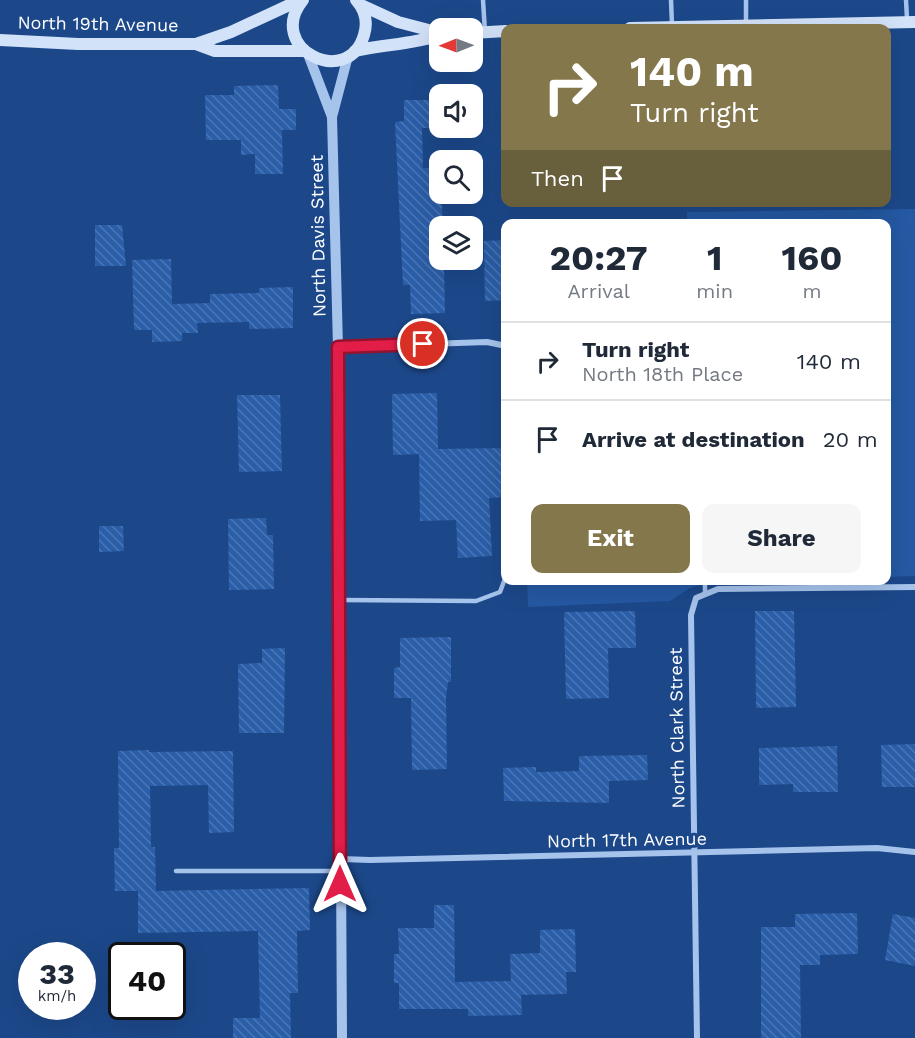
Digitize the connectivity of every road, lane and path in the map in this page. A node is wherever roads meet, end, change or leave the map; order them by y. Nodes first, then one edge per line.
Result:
1 (302, 0) edge
2 (483, 0) edge
3 (671, 0) edge
4 (746, 0) edge
5 (906, 0) edge
6 (358, 1) edge
7 (480, 18) edge
8 (911, 22) edge
9 (672, 24) edge
10 (747, 24) edge
11 (829, 24) edge
12 (429, 31) edge
13 (483, 32) edge
14 (501, 32) edge
15 (429, 38) edge
16 (0, 40) edge
17 (196, 44) junction
18 (306, 53) junction
19 (351, 53) junction
20 (332, 117) junction
21 (501, 345) edge
22 (338, 347) junction
23 (503, 585) edge
24 (705, 585) edge
25 (915, 587) edge
26 (705, 594) junction
27 (339, 600) junction
28 (915, 852) edge
29 (694, 853) junction
30 (340, 859) junction
31 (176, 871) dead end
32 (340, 871) junction
33 (342, 1038) edge
34 (697, 1038) edge

1 - 17 main road, North 19th Avenue
1 - 18 main road, North 19th Avenue
2 - 7 lane
3 - 9 lane
4 - 10 lane
5 - 8 lane
6 - 12 main road, North 19th Avenue
6 - 19 main road, North 19th Avenue
8 - 11 main road
13 - 14 main road
15 - 19 main road, North 19th Avenue
16 - 17 main road, North 19th Avenue
17 - 18 main road, North 19th Avenue
18 - 19 main road, North 19th Avenue
18 - 20 street
19 - 20 street
20 - 22 street, North Davis Street
21 - 22 street
22 - 27 street, North Davis Street
23 - 27 lane
24 - 26 lane
25 - 26 street
26 - 29 street, North Clark Street
27 - 30 street, North Davis Street
28 - 29 street, North 17th Avenue
29 - 30 street, North 17th Avenue
29 - 34 street, North Clark Street
30 - 32 street, North Davis Street
31 - 32 lane
32 - 33 street, North Davis Street

